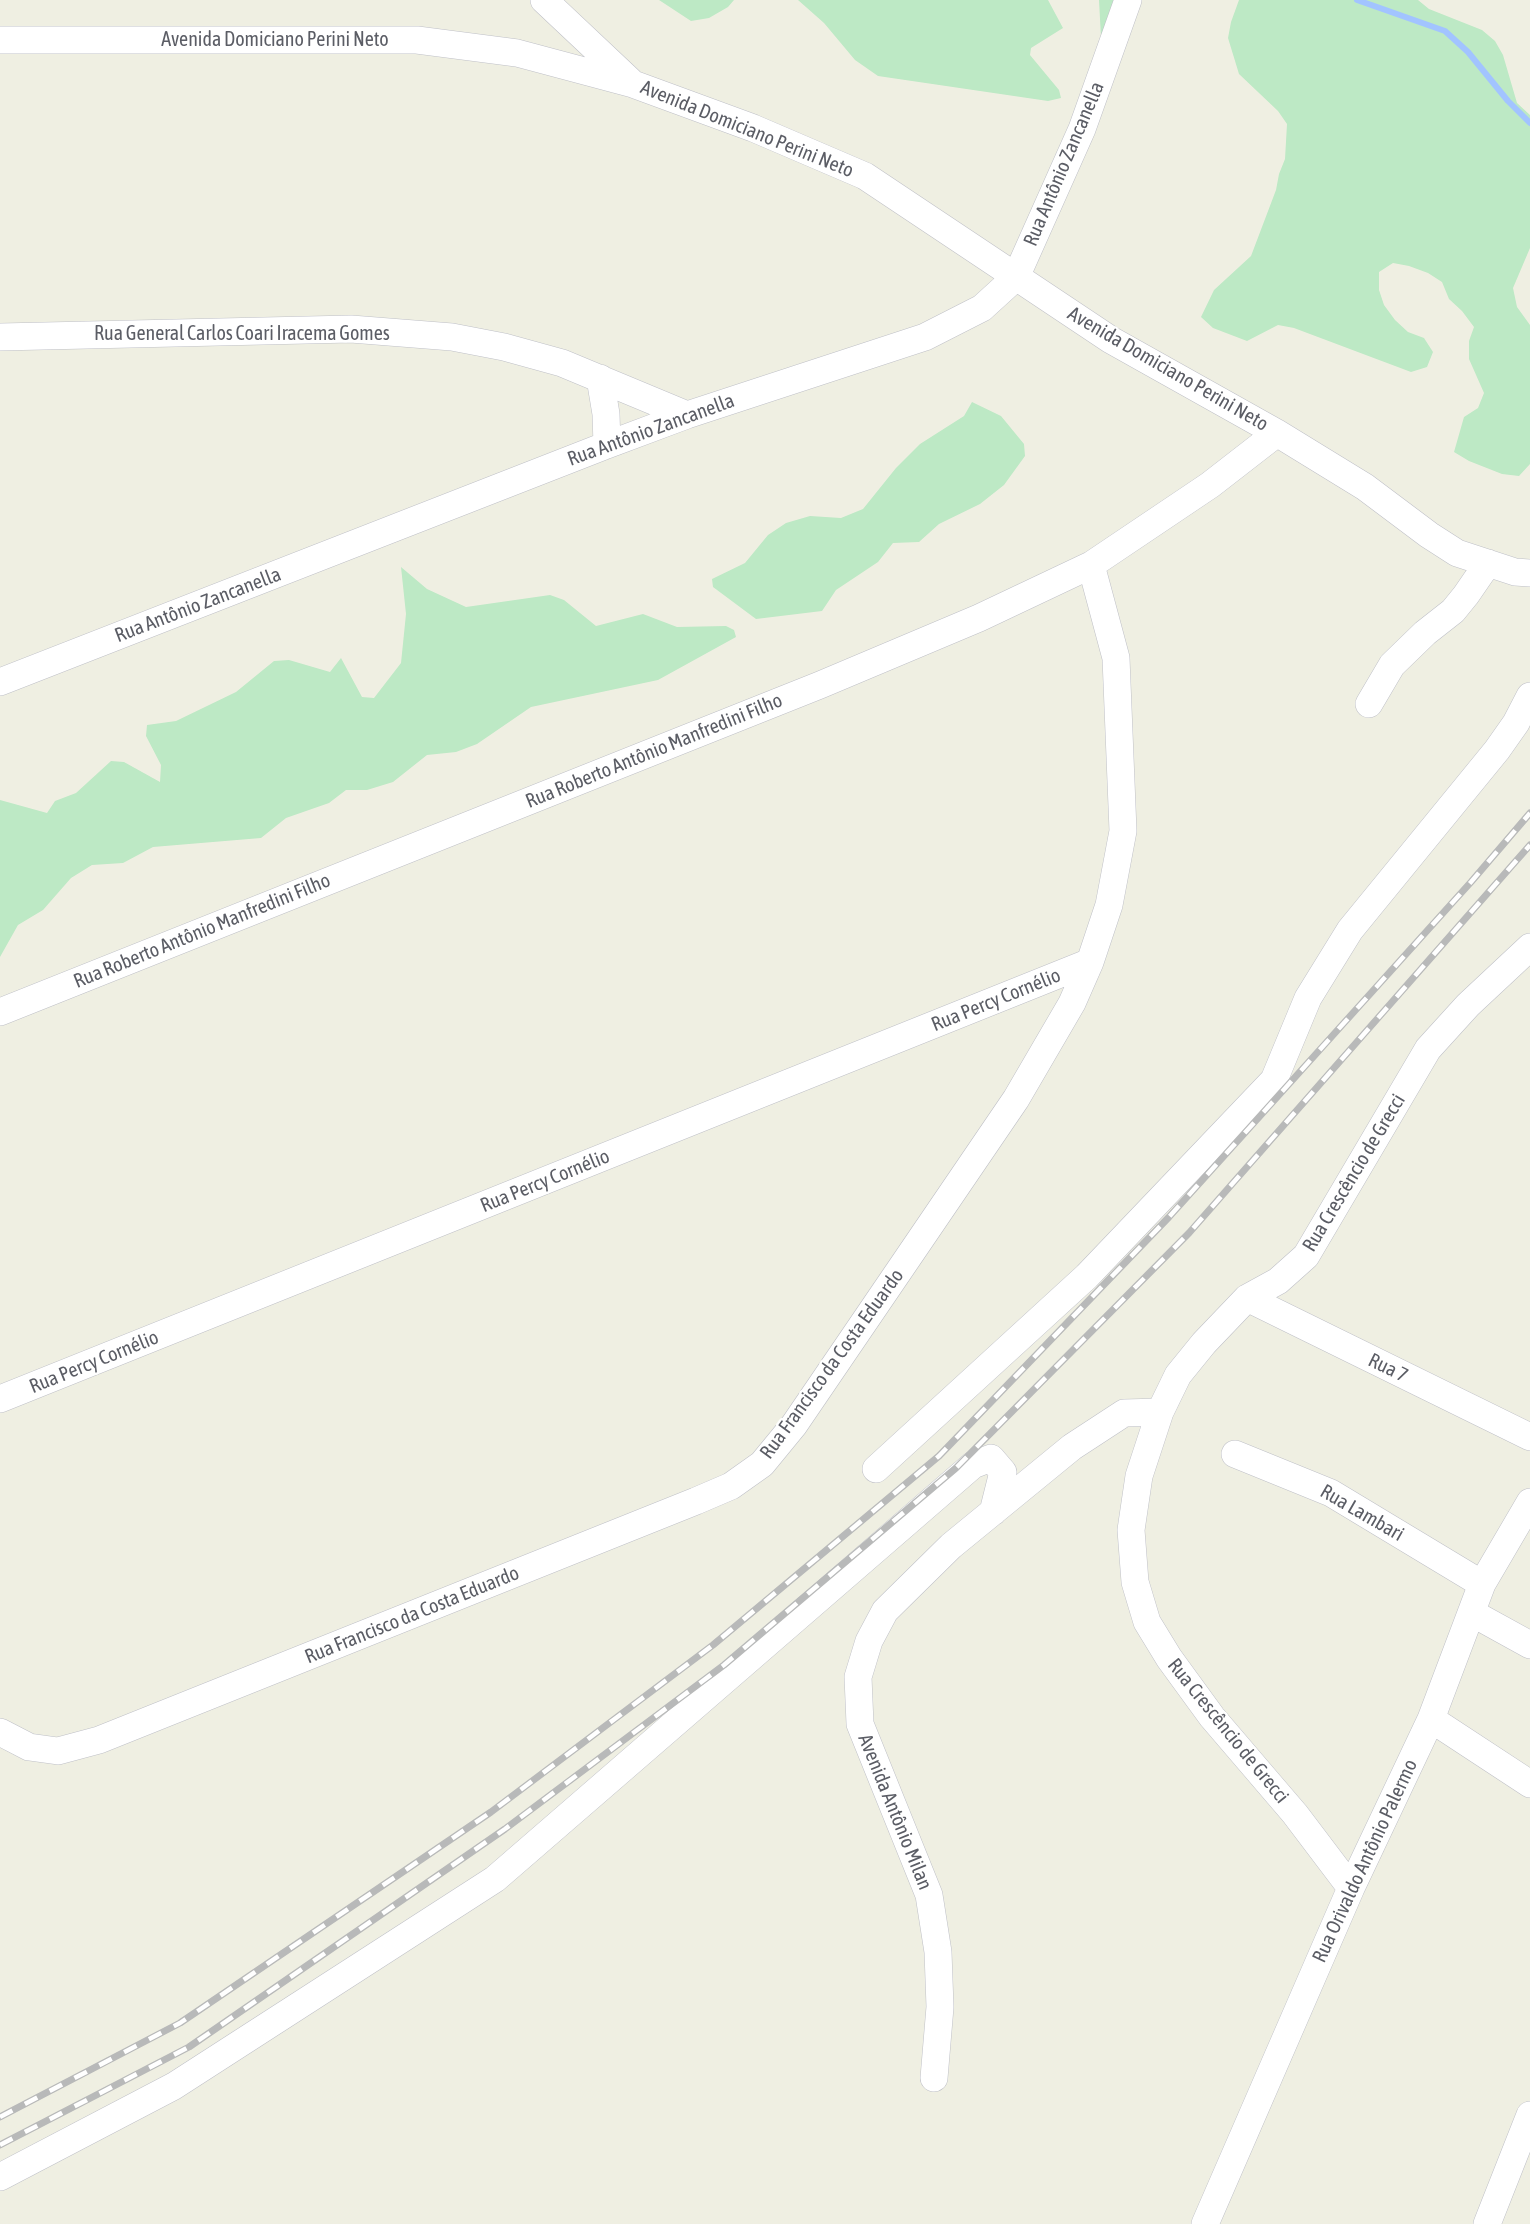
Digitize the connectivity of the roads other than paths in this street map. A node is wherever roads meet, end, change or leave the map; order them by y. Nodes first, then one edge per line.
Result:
1 (544, 0) edge
2 (1128, 0) edge
3 (0, 40) edge
4 (633, 84) junction
5 (1016, 277) junction
6 (0, 337) edge
7 (600, 378) junction
8 (687, 415) junction
9 (1277, 433) junction
10 (606, 445) junction
11 (1488, 564) junction
12 (1091, 565) junction
13 (1530, 573) edge
14 (0, 682) edge
15 (1530, 696) edge
16 (1369, 704) dead end
17 (1530, 947) edge
18 (1089, 962) junction
19 (0, 1012) edge
20 (1247, 1298) junction
21 (0, 1399) edge
22 (1160, 1412) junction
23 (1530, 1437) edge
24 (1235, 1454) dead end
25 (876, 1469) dead end
26 (1530, 1502) edge
27 (993, 1512) junction
28 (1482, 1584) junction
29 (1472, 1613) junction
30 (1530, 1646) edge
31 (1431, 1719) junction
32 (0, 1732) edge
33 (1530, 1784) edge
34 (1351, 1888) junction
35 (934, 2078) dead end
36 (1527, 2133) edge
37 (0, 2177) edge
38 (1205, 2224) edge
39 (1487, 2224) edge

1 - 4 street
2 - 5 street, Rua Antônio Zancanella
3 - 4 street, Avenida Domiciano Perini Neto
4 - 5 street, Avenida Domiciano Perini Neto
5 - 8 street, Rua Antônio Zancanella
5 - 9 street, Avenida Domiciano Perini Neto
6 - 7 street, Rua General Carlos Coari Iracema Gomes
7 - 8 street, Rua General Carlos Coari Iracema Gomes
7 - 10 street
8 - 10 street, Rua Antônio Zancanella
9 - 11 street, Avenida Domiciano Perini Neto
9 - 12 street, Rua Roberto Antônio Manfredini Filho
10 - 14 street, Rua Antônio Zancanella
11 - 13 street, Avenida Domiciano Perini Neto
11 - 16 street
12 - 18 street, Rua Francisco da Costa Eduardo
12 - 19 street, Rua Roberto Antônio Manfredini Filho
15 - 25 street
17 - 20 street, Rua Crescêncio de Grecci
18 - 21 street, Rua Percy Cornélio
18 - 32 street, Rua Francisco da Costa Eduardo
20 - 22 street, Rua Crescêncio de Grecci
20 - 23 street, Rua 7
22 - 27 street, Avenida Antônio Milan
22 - 34 street, Rua Crescêncio de Grecci
24 - 28 street, Rua Lambari
26 - 28 street, Rua Orivaldo Antônio Palermo
27 - 35 street, Avenida Antônio Milan
27 - 37 street
28 - 29 street, Rua Orivaldo Antônio Palermo
29 - 30 street
29 - 31 street, Rua Orivaldo Antônio Palermo
31 - 33 street
31 - 34 street, Rua Orivaldo Antônio Palermo
34 - 38 street, Rua Orivaldo Antônio Palermo
36 - 39 street

